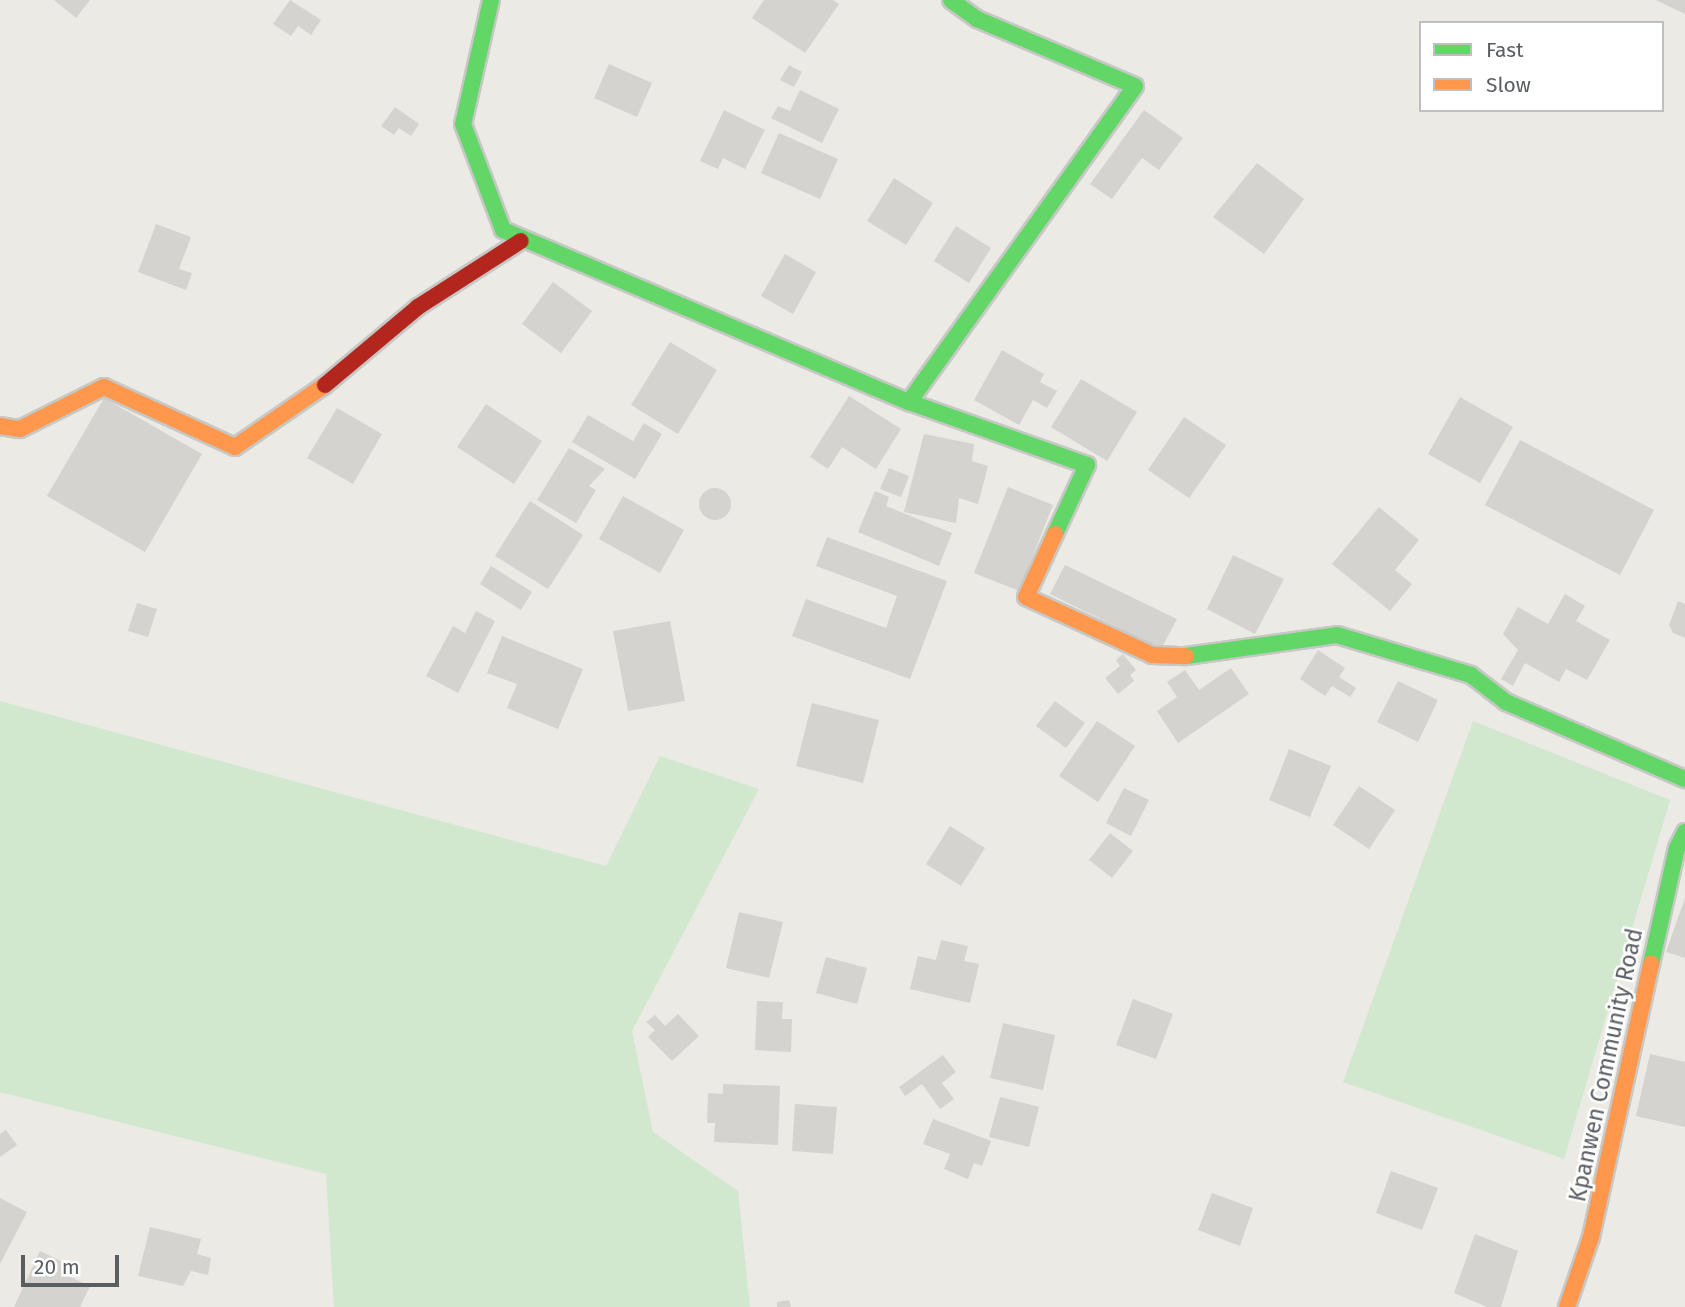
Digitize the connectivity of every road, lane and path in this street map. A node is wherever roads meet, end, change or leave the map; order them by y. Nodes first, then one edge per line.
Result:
1 (492, 0) edge
2 (951, 0) edge
3 (521, 241) junction
4 (909, 402) junction
5 (0, 426) edge
6 (1685, 779) edge
7 (1685, 832) edge
8 (1567, 1307) edge

1 - 3 street
2 - 4 street
3 - 4 street
3 - 5 street
4 - 6 street
7 - 8 street, Kpanwen Community Road

